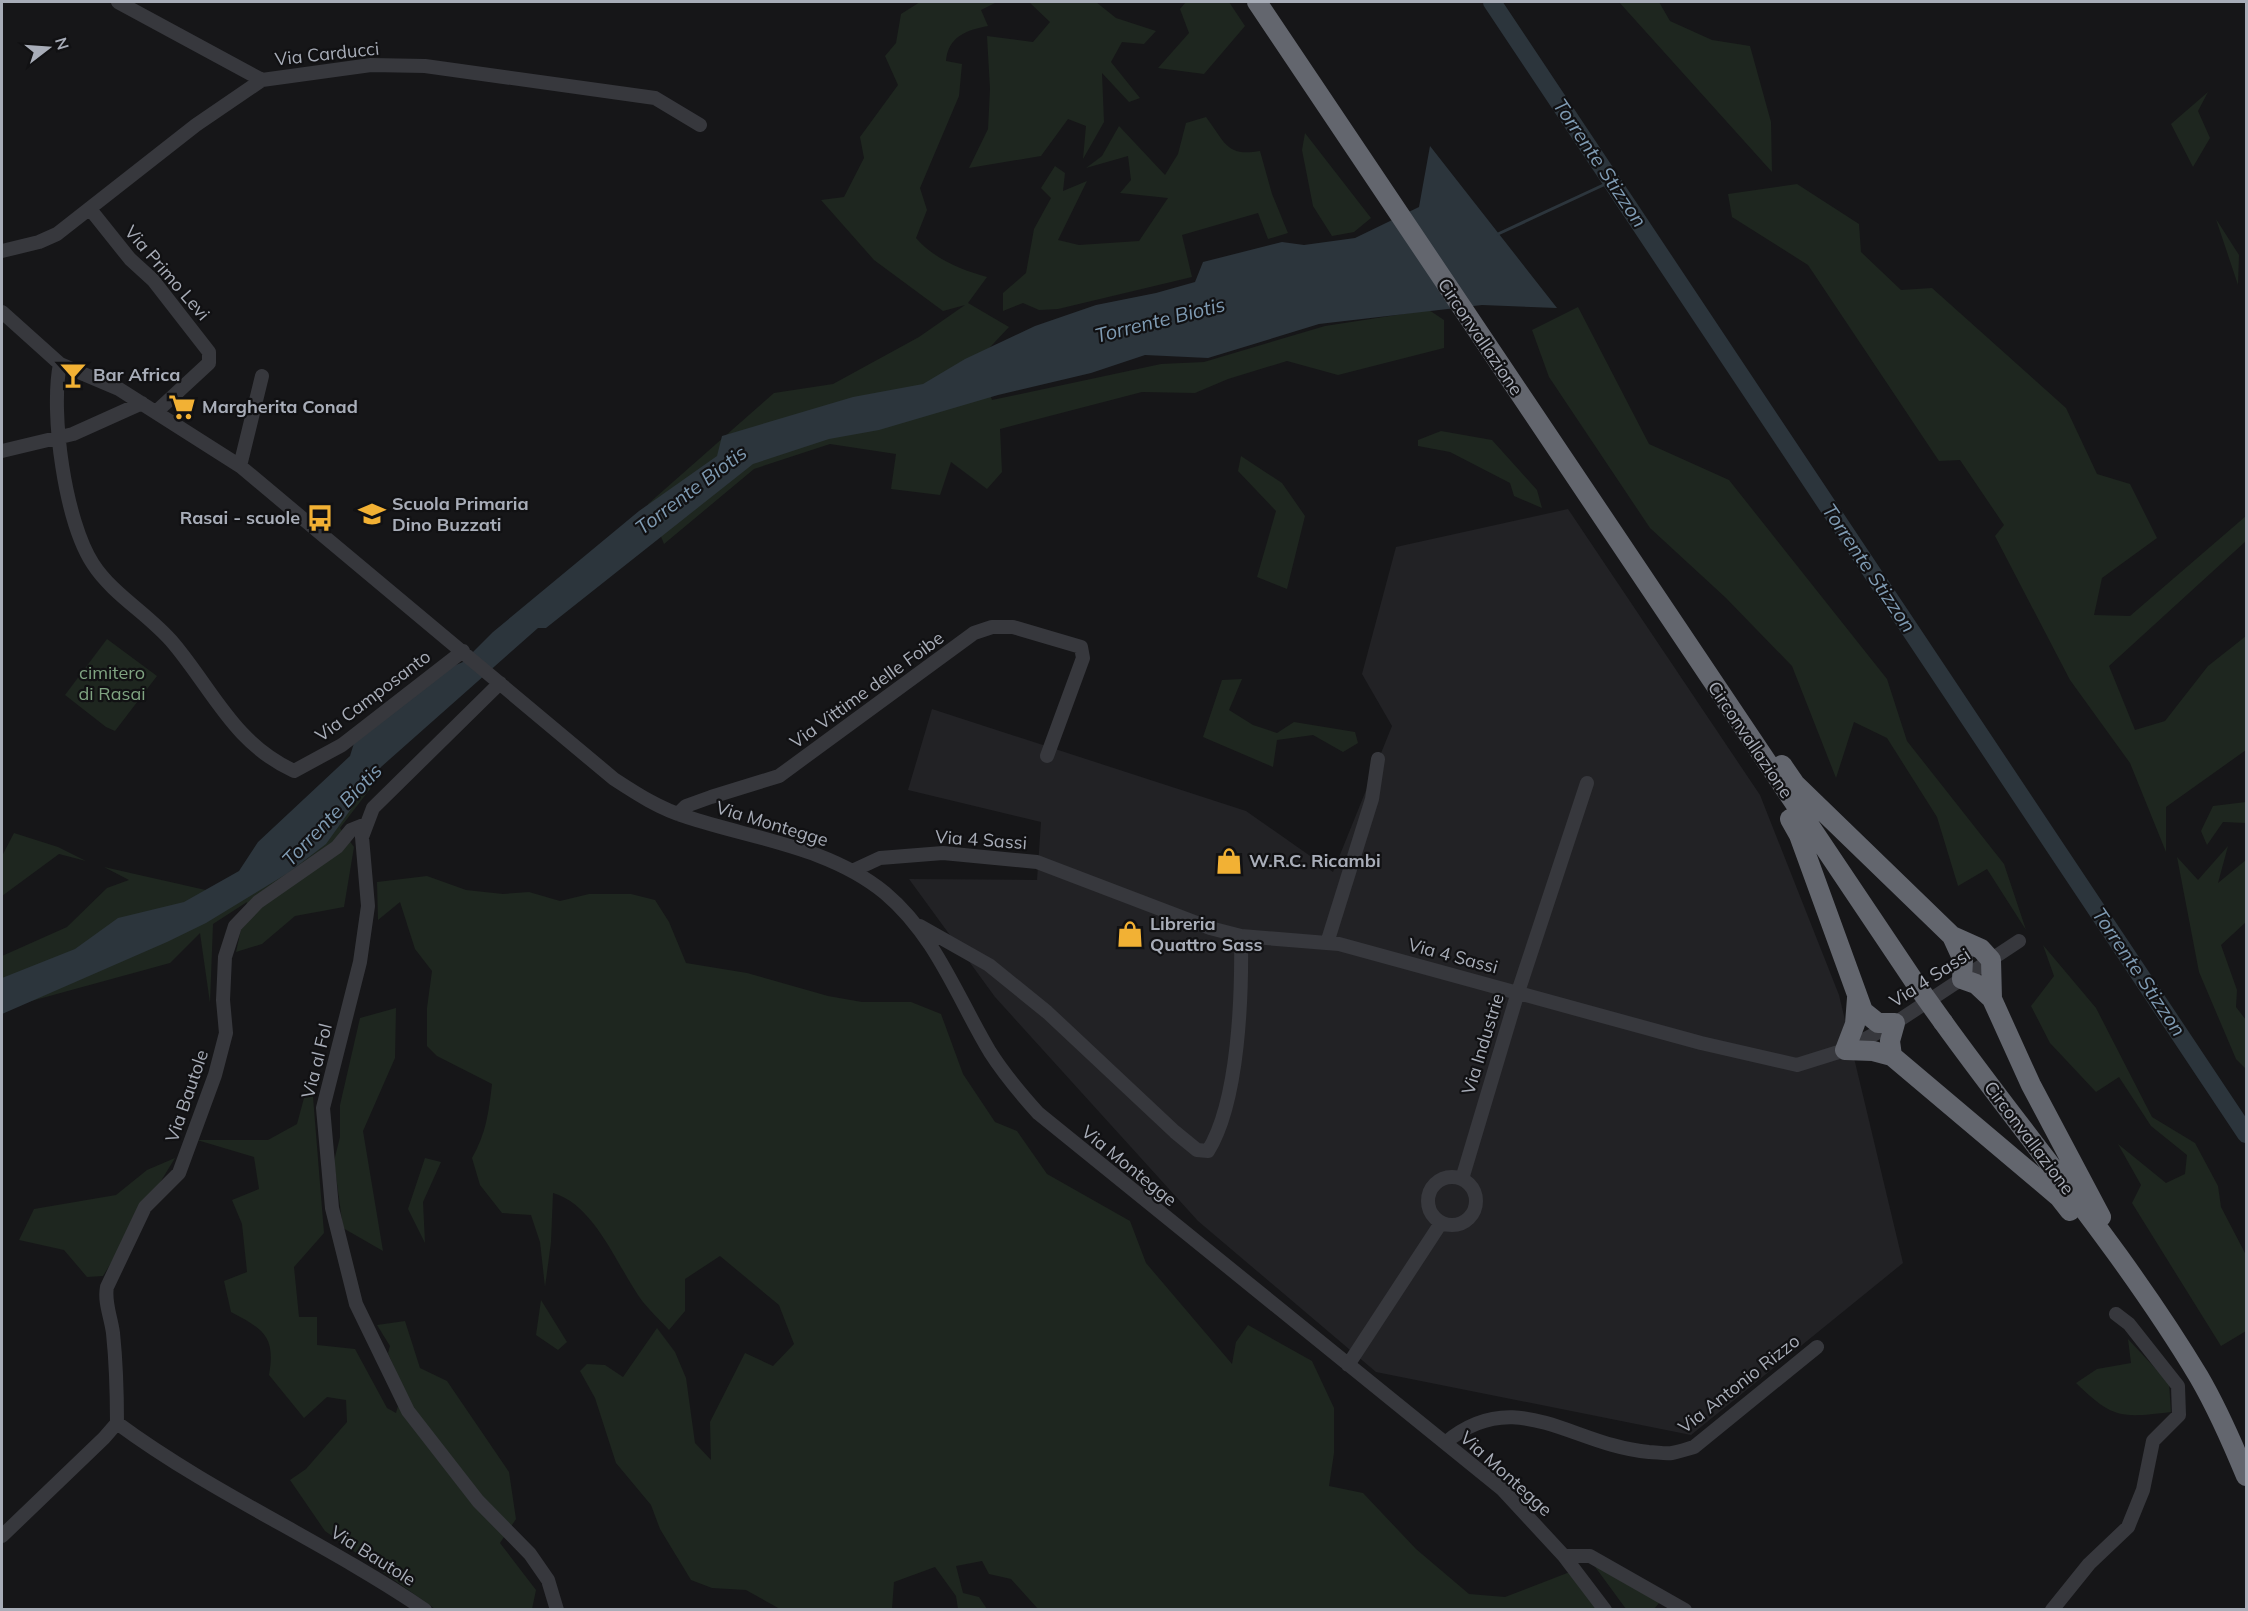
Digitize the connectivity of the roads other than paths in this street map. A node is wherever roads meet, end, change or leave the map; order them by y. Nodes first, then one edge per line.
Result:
1 (118, 2) edge
2 (1257, 2) edge
3 (262, 80) junction
4 (700, 125) dead end
5 (90, 209) junction
6 (2, 250) edge
7 (2, 312) edge
8 (60, 364) junction
9 (262, 376) dead end
10 (142, 403) junction
11 (156, 412) junction
12 (57, 440) junction
13 (2, 451) edge
14 (240, 466) junction
15 (472, 659) junction
16 (500, 683) junction
17 (1730, 711) junction
18 (1047, 756) dead end
19 (1378, 759) dead end
20 (1587, 783) dead end
21 (678, 814) junction
22 (366, 824) junction
23 (852, 871) junction
24 (915, 924) junction
25 (1241, 936) junction
26 (1952, 936) junction
27 (2019, 941) dead end
28 (1327, 943) junction
29 (1991, 960) junction
30 (1962, 979) junction
31 (1518, 992) junction
32 (1857, 998) junction
33 (1992, 999) junction
34 (1895, 1023) junction
35 (1845, 1050) junction
36 (1892, 1056) junction
37 (1462, 1179) junction
38 (1441, 1223) junction
39 (2108, 1242) junction
40 (2116, 1314) dead end
41 (1817, 1347) dead end
42 (1348, 1365) junction
43 (117, 1422) junction
44 (1445, 1443) junction
45 (2247, 1476) edge
46 (2, 1536) edge
47 (1564, 1556) junction
48 (425, 1610) edge
49 (557, 1610) edge
50 (1605, 1610) edge
51 (1685, 1610) edge
52 (2052, 1610) edge

1 - 3 street
2 - 17 highway, Circonvallazione
3 - 4 street, Via Carducci
3 - 5 street, Via Carducci
5 - 6 street, Via Carducci
5 - 11 street, Via Primo Levi
7 - 8 street, Via Montegge
8 - 10 street, Via Montegge
8 - 12 street
9 - 14 street
10 - 11 street, Via Montegge
10 - 12 street
11 - 14 street, Via Montegge
12 - 13 street
12 - 15 street, Via Camposanto
14 - 15 street, Via Montegge
15 - 16 street, Via Montegge
16 - 21 street, Via Montegge
16 - 22 street, Via al Fol
17 - 26 highway
17 - 32 highway
17 - 39 highway, Circonvallazione, bridge
18 - 21 street, Via Vittime delle Foibe
19 - 28 street
20 - 31 street, Via Industrie
21 - 23 street, Via Montegge
22 - 43 street, Via Bautole
22 - 49 street, Via al Fol
23 - 24 street, Via Montegge
23 - 25 street, Via 4 Sassi
24 - 25 street
24 - 42 street, Via Montegge
25 - 28 street, Via 4 Sassi
26 - 29 highway
26 - 30 highway
27 - 29 street, Via 4 Sassi
28 - 31 street, Via 4 Sassi
29 - 30 street, Via 4 Sassi
29 - 33 highway
30 - 33 highway
30 - 34 street, Via 4 Sassi
31 - 35 street, Via 4 Sassi
31 - 37 street, Via Industrie
32 - 34 highway
32 - 35 highway
33 - 39 highway
34 - 35 street, Via 4 Sassi
34 - 36 highway
35 - 36 highway
36 - 39 highway
37 - 38 street
37 - 38 street
38 - 42 street
39 - 45 highway, Circonvallazione
40 - 52 street
41 - 44 street, Via Antonio Rizzo
42 - 44 street, Via Montegge
43 - 46 street
43 - 48 street, Via Bautole
44 - 47 street, Via Montegge
47 - 50 street, Via Montegge
47 - 51 street

